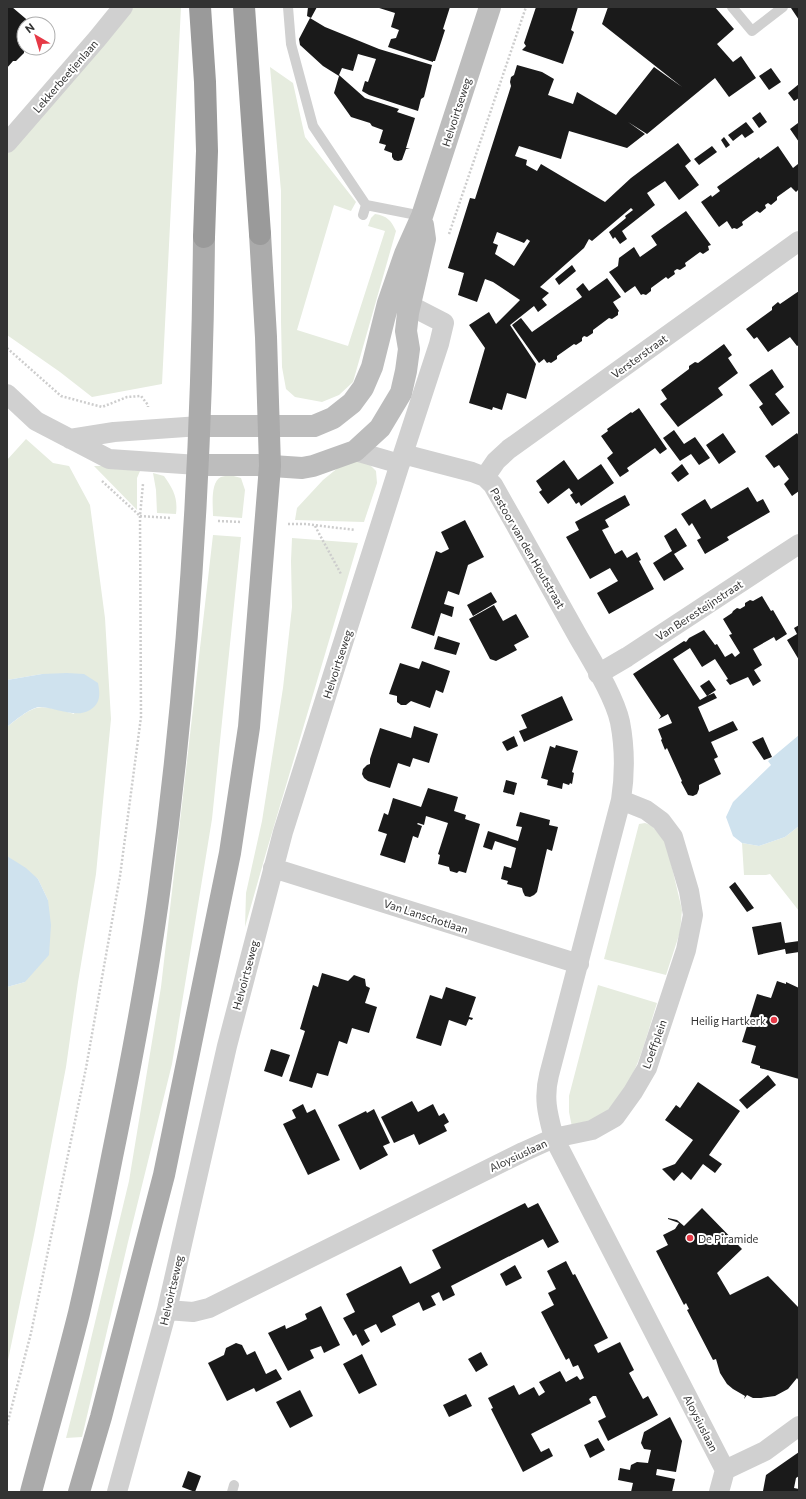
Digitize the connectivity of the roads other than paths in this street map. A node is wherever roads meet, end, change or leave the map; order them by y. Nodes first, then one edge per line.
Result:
1 (123, 7) edge
2 (200, 7) edge
3 (244, 7) edge
4 (288, 7) edge
5 (490, 7) edge
6 (732, 7) edge
7 (783, 7) edge
8 (7, 143) edge
9 (366, 205) junction
10 (363, 215) dead end
11 (422, 216) junction
12 (260, 234) joint
13 (204, 237) joint
14 (799, 241) edge
15 (390, 298) junction
16 (409, 306) junction
17 (7, 394) edge
18 (200, 426) junction
19 (268, 426) junction
20 (70, 439) junction
21 (355, 451) junction
22 (401, 459) junction
23 (198, 465) junction
24 (270, 466) junction
25 (484, 477) junction
26 (799, 544) edge
27 (598, 674) junction
28 (621, 800) junction
29 (274, 868) junction
30 (579, 964) junction
31 (554, 1138) junction
32 (166, 1310) junction
33 (799, 1426) edge
34 (725, 1470) junction
35 (31, 1492) edge
36 (79, 1492) edge
37 (117, 1492) edge
38 (719, 1492) edge

1 - 8 street, Lekkerbeetjenlaan
2 - 13 highway
3 - 12 highway
4 - 9 lane
5 - 11 main road, Helvoirtseweg
6 - 7 lane
9 - 10 lane
9 - 11 lane
11 - 15 main road, Helvoirtseweg
11 - 16 main road, Helvoirtseweg
12 - 19 main road
13 - 18 main road
14 - 25 street, Versterstraat
15 - 16 street, Helvoirtseweg
15 - 19 main road, Helvoirtseweg
16 - 21 main road, Helvoirtseweg
16 - 22 street, Helvoirtseweg
17 - 20 street
18 - 19 main road, Helvoirtseweg
18 - 20 street
18 - 23 main road
19 - 24 main road
20 - 23 street
21 - 22 street
21 - 24 main road, Helvoirtseweg
22 - 25 street, Pastoor van den Houtstraat
22 - 29 street, Helvoirtseweg
23 - 24 main road, Helvoirtseweg
23 - 35 main road
24 - 36 main road
25 - 27 street, Pastoor van den Houtstraat
26 - 27 street, Van Beresteijnstraat
27 - 28 street
28 - 30 street
28 - 31 street, Loeffplein
29 - 30 street, Van Lanschotlaan
29 - 32 street, Helvoirtseweg
30 - 31 street
31 - 32 street, Aloysiuslaan
31 - 34 street, Aloysiuslaan
32 - 37 street, Helvoirtseweg
33 - 34 street
34 - 38 street

